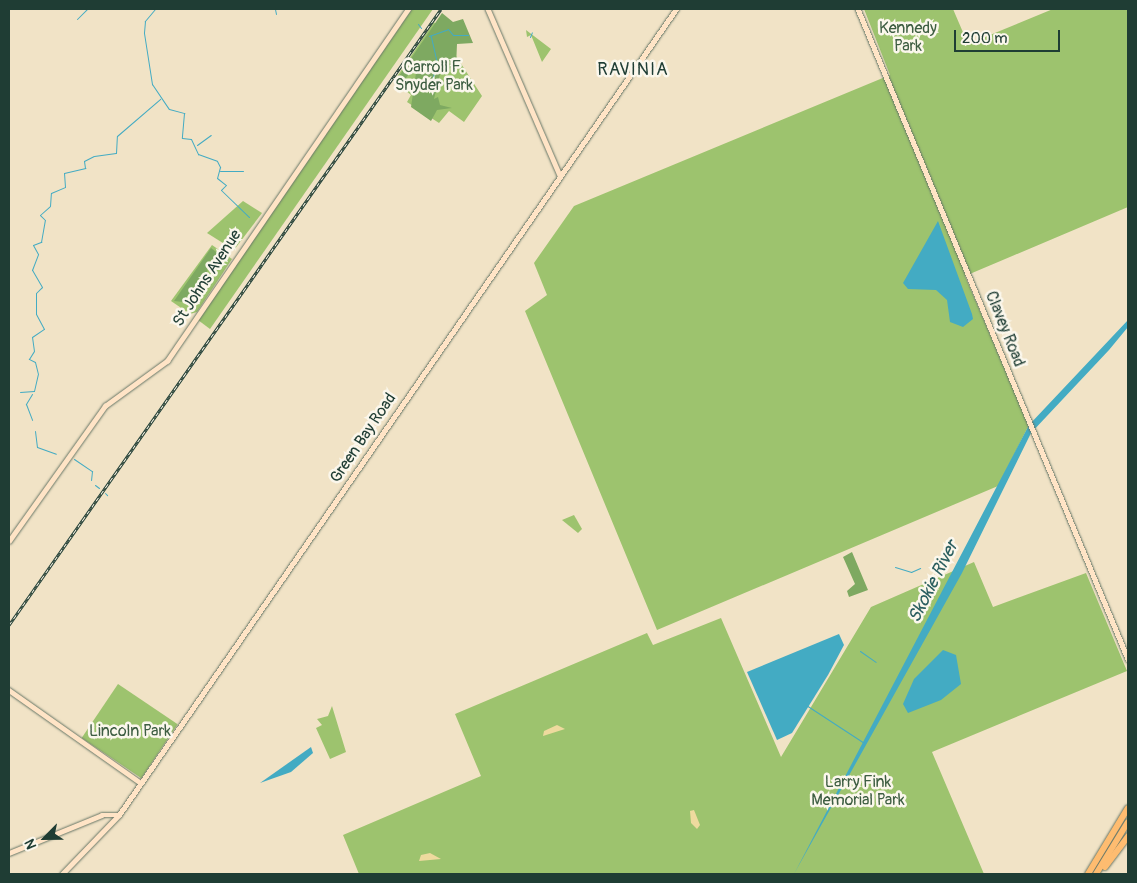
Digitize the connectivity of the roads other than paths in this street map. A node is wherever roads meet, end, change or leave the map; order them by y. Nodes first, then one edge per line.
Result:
1 (408, 9) edge
2 (488, 9) edge
3 (676, 9) edge
4 (858, 9) edge
5 (560, 175) junction
6 (9, 541) edge
7 (1128, 659) edge
8 (9, 690) edge
9 (141, 783) junction
10 (1128, 808) edge
11 (119, 815) junction
12 (1128, 822) edge
13 (1128, 836) edge
14 (9, 853) edge
15 (62, 874) edge
16 (1088, 874) edge
17 (1096, 874) edge
18 (1100, 874) edge

1 - 6 main road, St Johns Avenue
2 - 5 main road
3 - 5 main road, Green Bay Road
4 - 7 main road, Clavey Road
5 - 9 main road, Green Bay Road
8 - 9 main road
9 - 11 main road, Green Bay Road
10 - 16 highway
11 - 14 main road
11 - 15 main road, Green Bay Road
12 - 17 highway
13 - 18 highway

